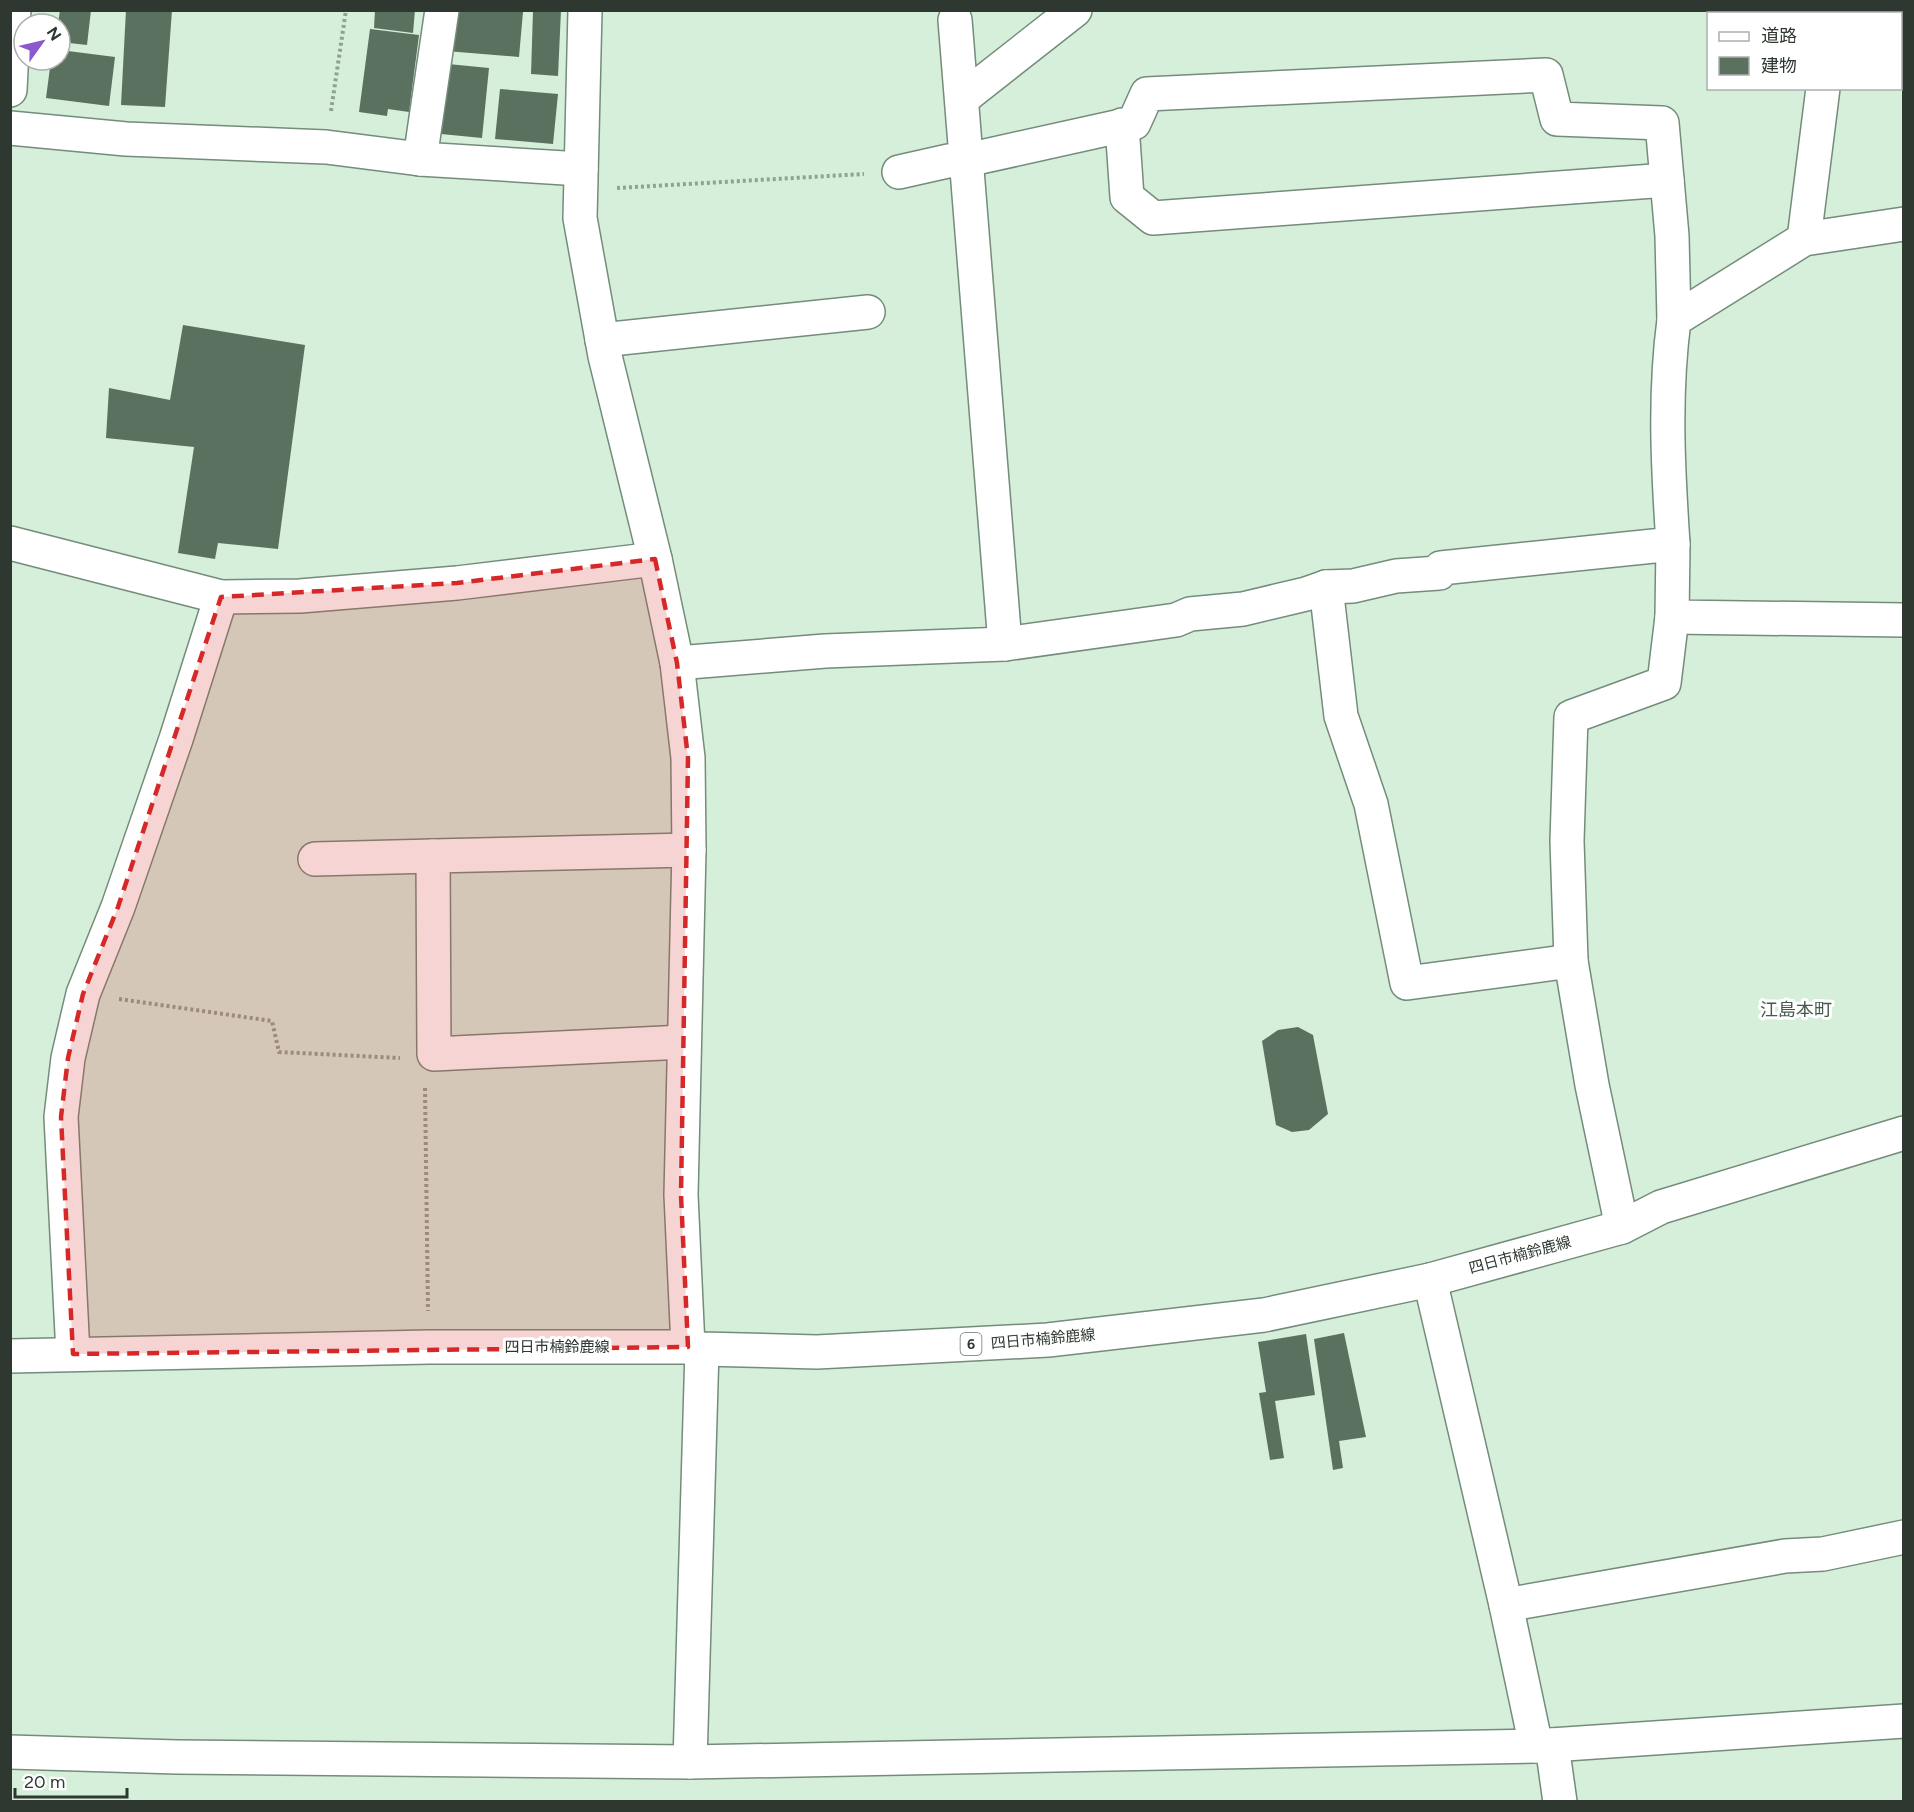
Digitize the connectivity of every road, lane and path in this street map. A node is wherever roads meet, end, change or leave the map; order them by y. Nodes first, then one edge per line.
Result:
1 (14, 10) edge
2 (346, 10) edge
3 (442, 10) edge
4 (585, 10) edge
5 (1075, 10) edge
6 (955, 20) dead end
7 (10, 90) edge
8 (1823, 90) edge
9 (963, 98) junction
10 (1122, 125) junction
11 (10, 128) edge
12 (326, 147) junction
13 (420, 159) junction
14 (967, 160) junction
15 (899, 172) joint
16 (580, 180) junction
17 (1667, 180) junction
18 (1904, 224) edge
19 (1804, 239) junction
20 (868, 312) dead end
21 (1674, 320) junction
22 (602, 340) junction
23 (10, 543) edge
24 (1673, 544) junction
25 (655, 559) junction
26 (1326, 587) junction
27 (221, 597) junction
28 (1672, 617) junction
29 (1904, 620) edge
30 (1005, 644) junction
31 (677, 663) junction
32 (689, 850) junction
33 (433, 856) junction
34 (315, 859) dead end
35 (1571, 961) junction
36 (82, 994) junction
37 (684, 1042) junction
38 (429, 1056) junction
39 (1904, 1133) edge
40 (1622, 1227) junction
41 (1430, 1280) junction
42 (429, 1347) junction
43 (695, 1348) junction
44 (73, 1354) junction
45 (10, 1356) edge
46 (1904, 1537) edge
47 (1506, 1605) junction
48 (1904, 1721) edge
49 (1544, 1746) junction
50 (10, 1752) edge
51 (690, 1762) junction
52 (1560, 1802) edge

1 - 7 street
2 - 12 path
3 - 13 street
4 - 16 street
5 - 9 street
6 - 9 street
8 - 19 street
9 - 14 street
10 - 14 street
10 - 17 street
10 - 17 street
11 - 12 street
12 - 13 street
13 - 16 street
14 - 15 street
14 - 30 street
15 - 16 path
16 - 22 street
17 - 21 street
18 - 19 street
19 - 21 street
20 - 22 street
21 - 24 street
22 - 25 street
23 - 27 street
24 - 26 street
24 - 28 street
25 - 27 street
25 - 31 street
26 - 30 street
26 - 35 street
27 - 36 street
28 - 29 street
28 - 35 street
30 - 31 street
31 - 32 street
32 - 33 street
32 - 37 street
33 - 34 street
33 - 38 street
35 - 40 street
36 - 38 path
36 - 44 street
37 - 38 street
37 - 43 street
38 - 42 path
39 - 40 street, 四日市楠鈴鹿線 / 6
40 - 41 street, 四日市楠鈴鹿線 / 6
41 - 43 street, 四日市楠鈴鹿線 / 6
41 - 47 street
42 - 43 street, 四日市楠鈴鹿線 / 6
42 - 44 street, 四日市楠鈴鹿線 / 6
43 - 51 street
44 - 45 street, 四日市楠鈴鹿線 / 6
46 - 47 street
47 - 49 street
48 - 49 street
49 - 51 street
49 - 52 street
50 - 51 street

